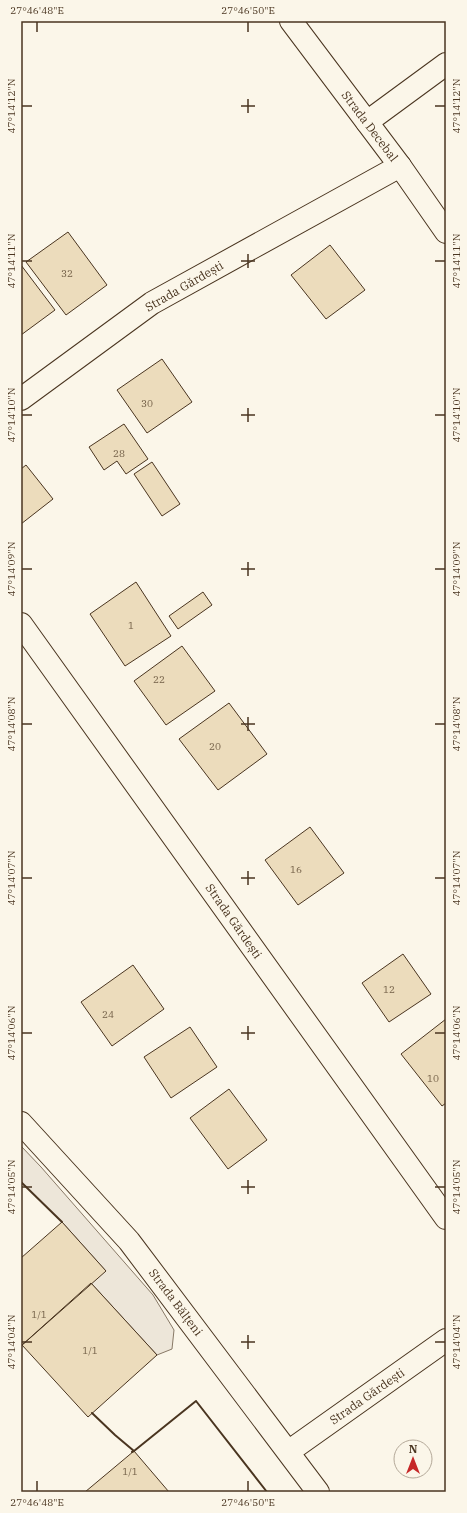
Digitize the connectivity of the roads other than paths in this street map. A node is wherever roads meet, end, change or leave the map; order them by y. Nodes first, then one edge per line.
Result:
1 (291, 21) edge
2 (446, 64) edge
3 (367, 122) junction
4 (400, 166) junction
5 (446, 232) edge
6 (21, 399) edge
7 (21, 624) edge
8 (21, 1123) edge
9 (446, 1218) edge
10 (446, 1340) edge
11 (288, 1452) junction
12 (318, 1492) edge

1 - 3 street, Strada Decebal
2 - 3 street
3 - 4 street, Strada Decebal
4 - 5 street, Strada Decebal
4 - 6 street, Strada Gărdești
7 - 9 street, Strada Gărdești
8 - 11 street, Strada Bălțeni
10 - 11 street, Strada Gărdești
11 - 12 street, Strada Bălțeni

